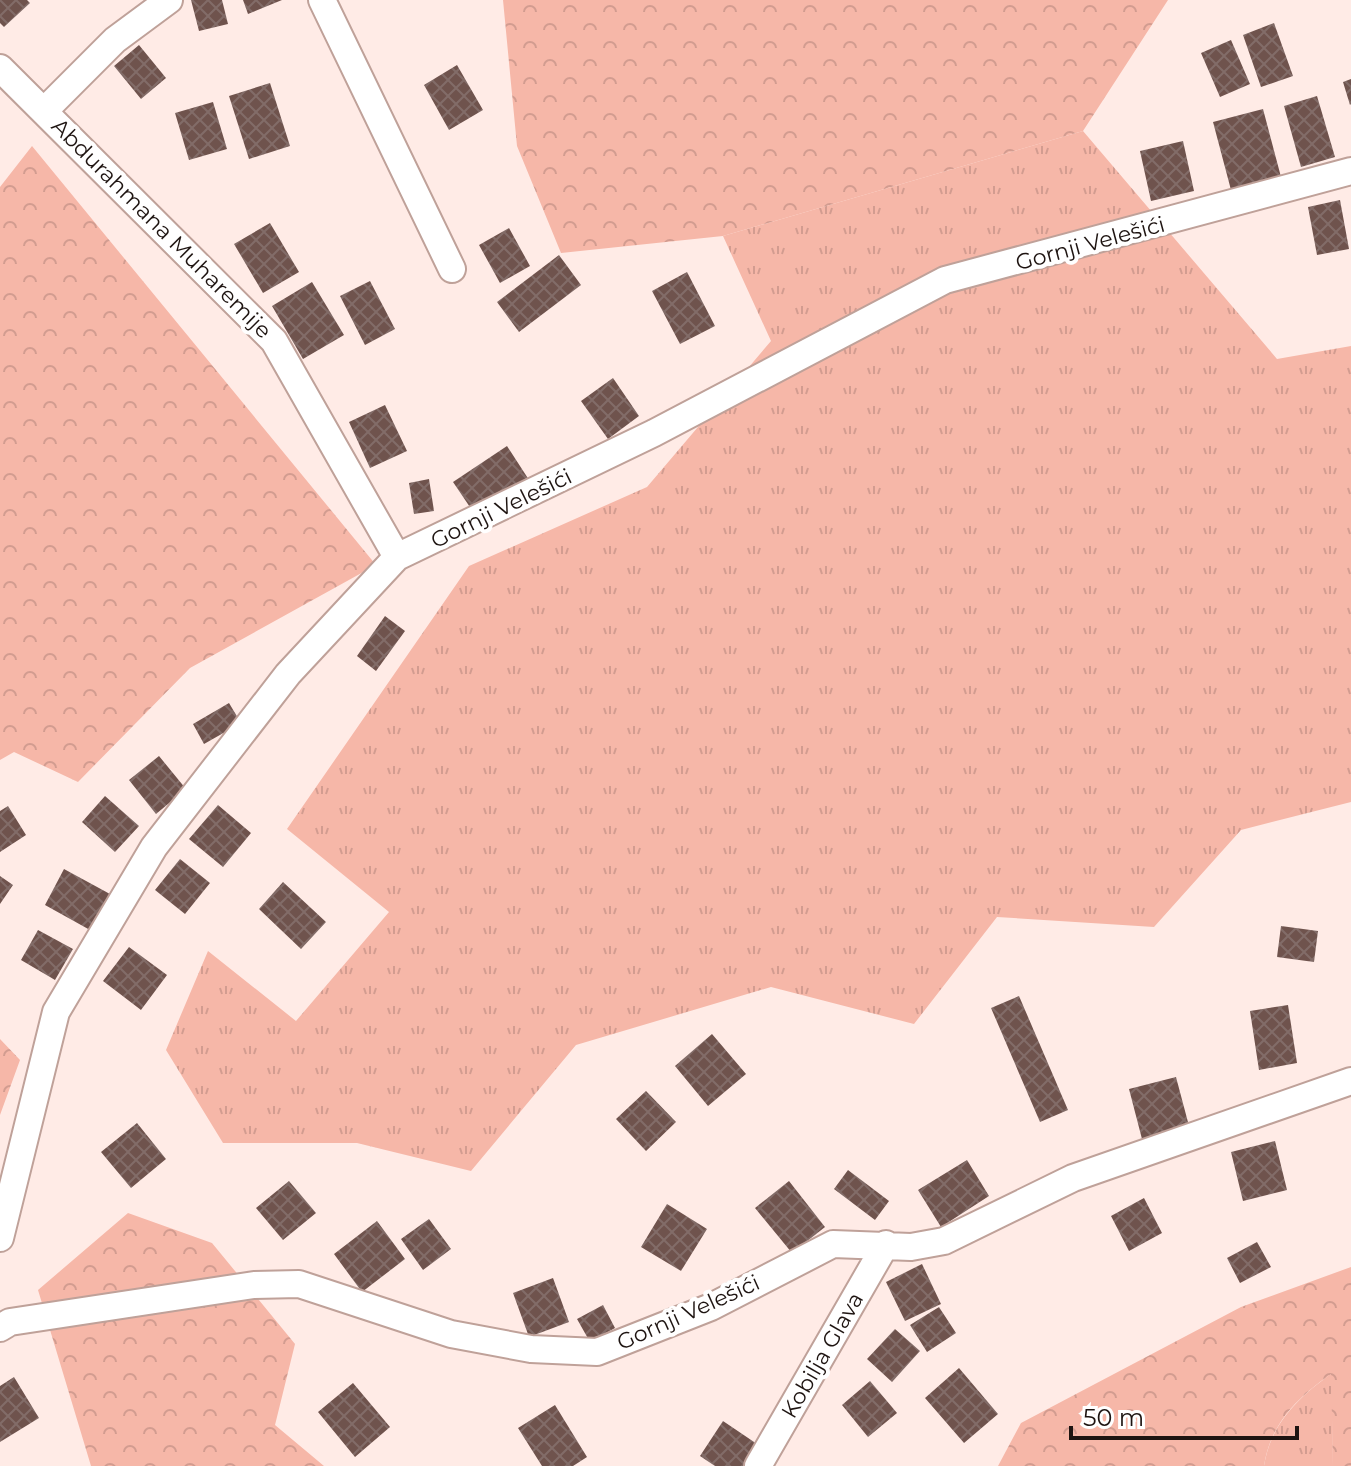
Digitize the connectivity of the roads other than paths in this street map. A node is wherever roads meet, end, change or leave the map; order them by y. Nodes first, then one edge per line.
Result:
1 (169, 0) edge
2 (322, 0) edge
3 (0, 68) edge
4 (45, 110) junction
5 (1351, 171) edge
6 (452, 269) dead end
7 (397, 557) junction
8 (1351, 1081) edge
9 (0, 1238) edge
10 (886, 1244) junction
11 (0, 1328) edge
12 (758, 1466) edge

1 - 4 street, Abdurahmana Muharemije
2 - 6 street
3 - 4 street, Abdurahmana Muharemije
4 - 7 street, Abdurahmana Muharemije
5 - 7 street, Gornji Velešići
7 - 9 street, Gornji Velešići
8 - 10 street, Gornji Velešići
10 - 11 street, Gornji Velešići
10 - 12 street, Kobilja Glava

